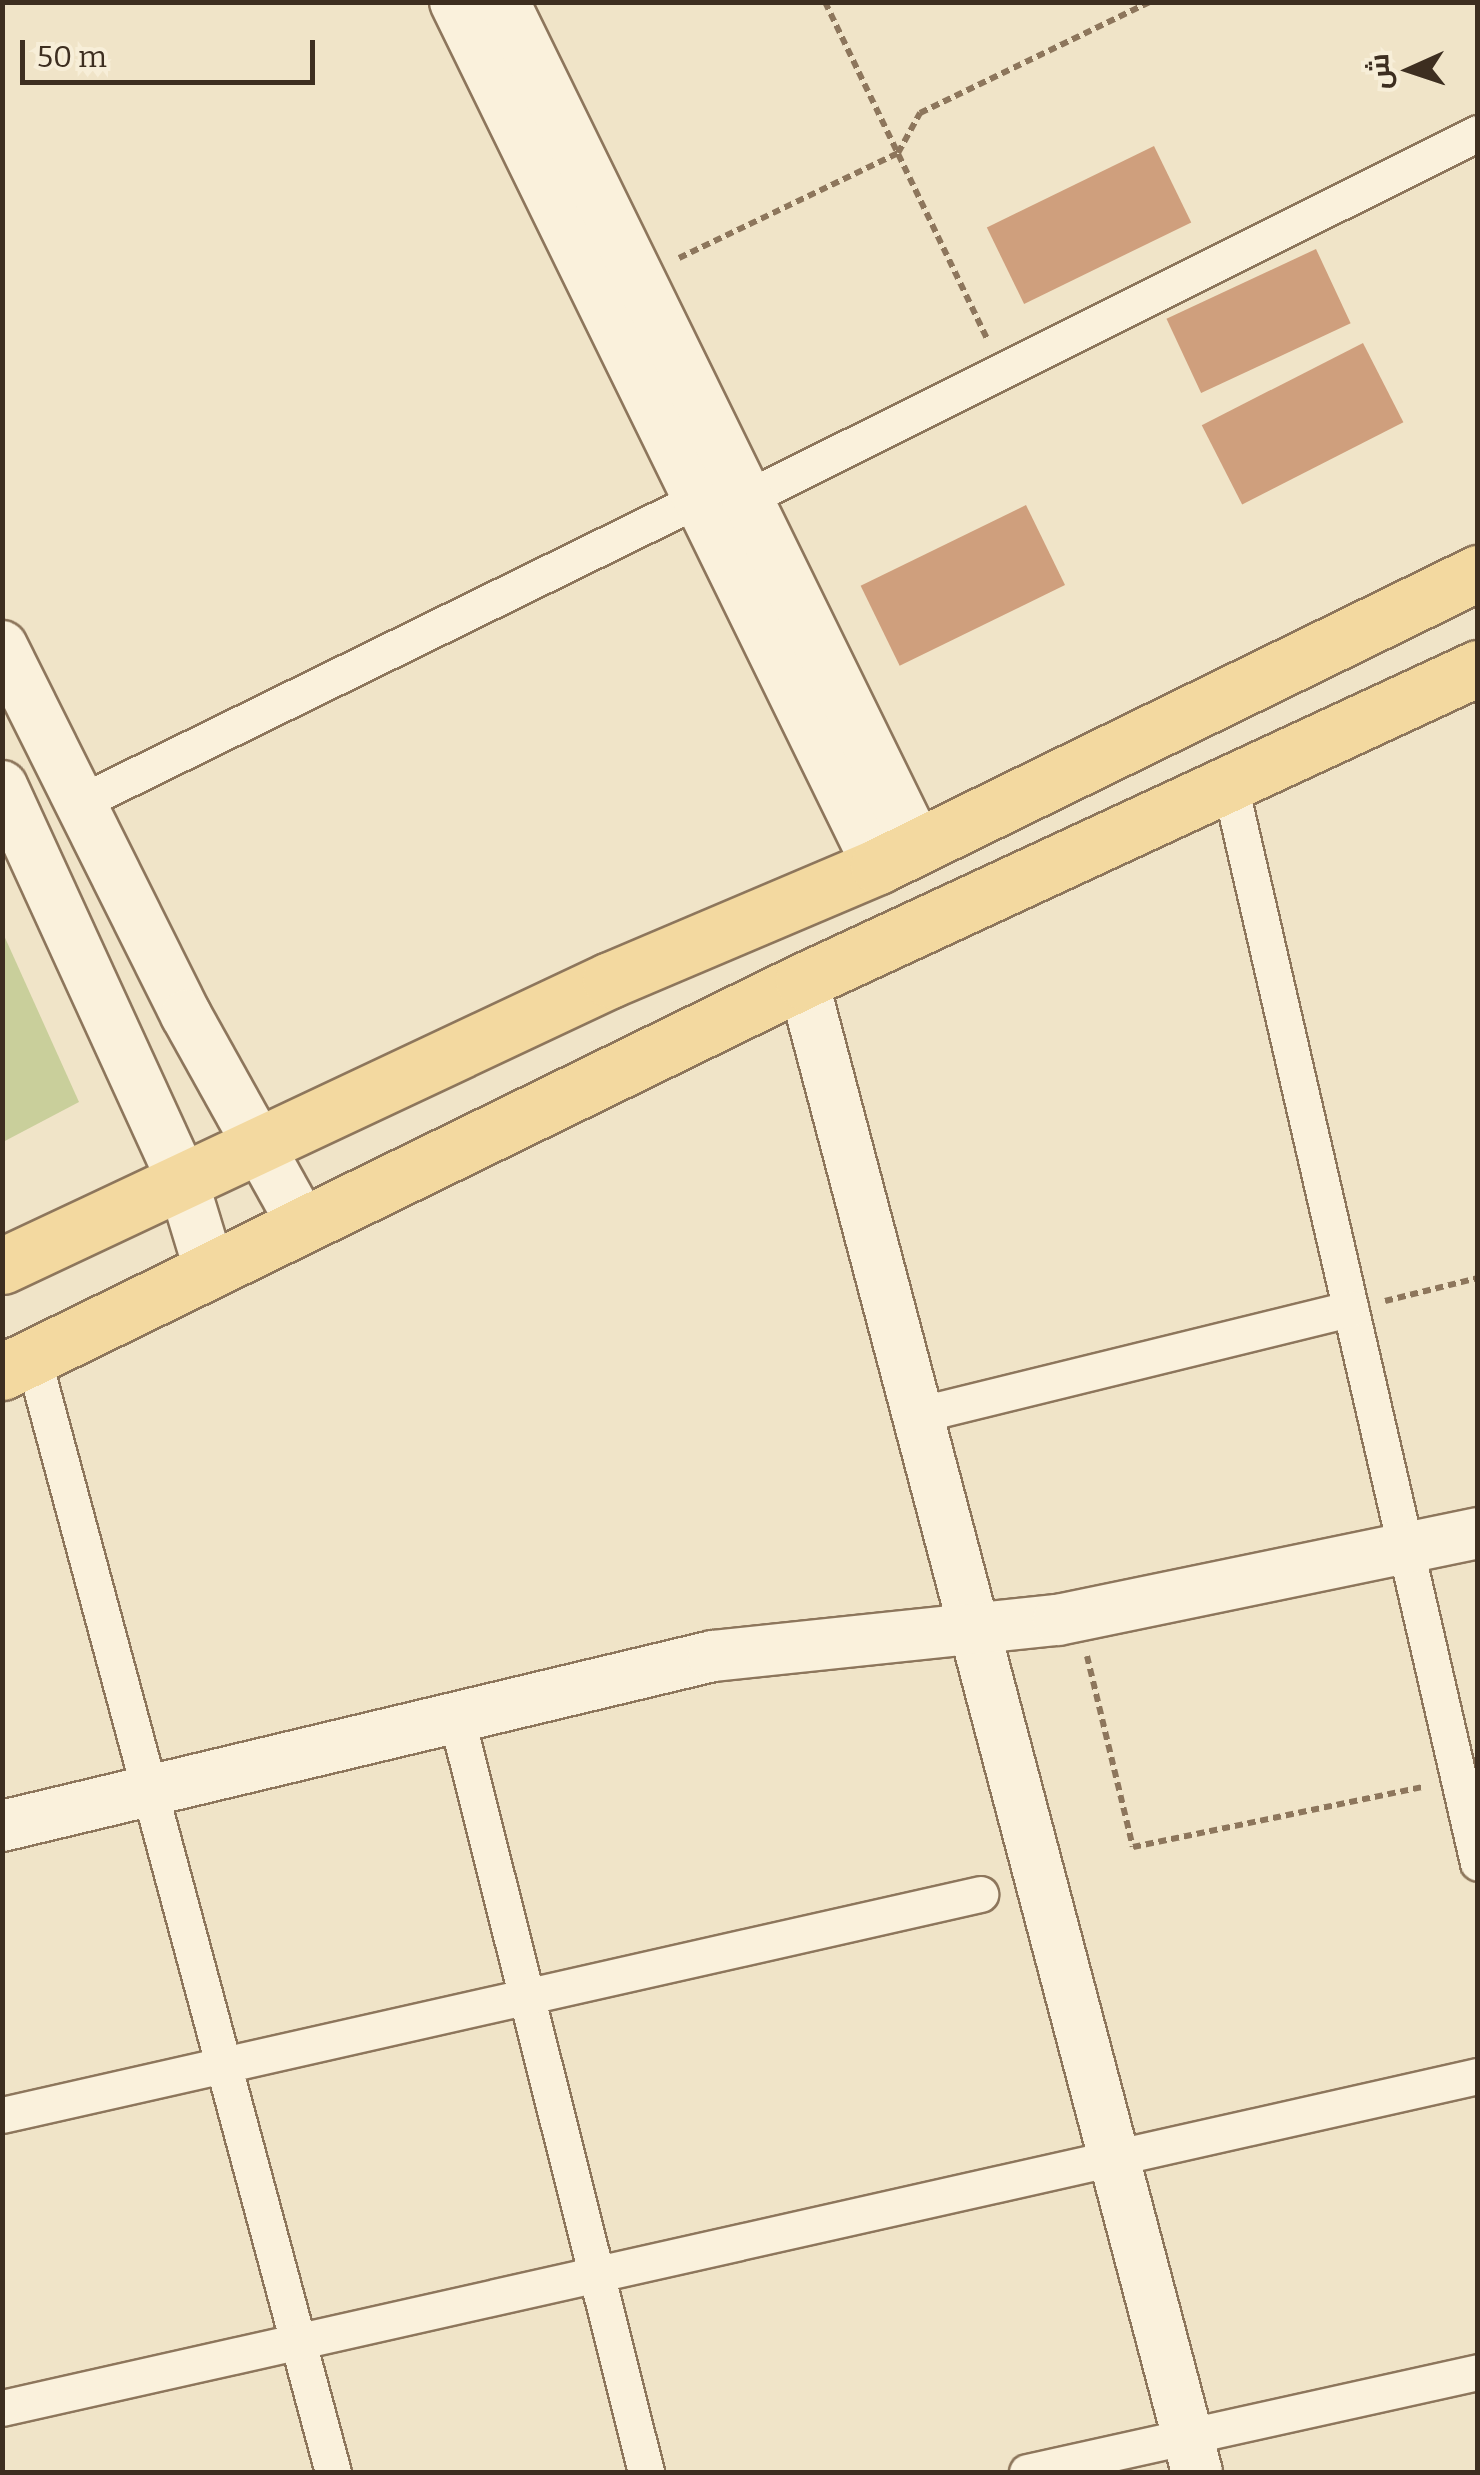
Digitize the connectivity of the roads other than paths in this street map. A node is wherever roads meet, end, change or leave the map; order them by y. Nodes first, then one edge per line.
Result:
1 (456, 2) edge
2 (504, 2) edge
3 (1478, 133) edge
4 (722, 499) junction
5 (1478, 573) edge
6 (2, 646) edge
7 (1478, 668) edge
8 (1228, 780) junction
9 (2, 786) edge
10 (81, 802) junction
11 (898, 857) junction
12 (803, 982) junction
13 (256, 1144) junction
14 (182, 1179) junction
15 (304, 1226) junction
16 (2, 1266) edge
17 (210, 1270) junction
18 (1350, 1309) junction
19 (18, 1365) edge
20 (921, 1414) junction
21 (1478, 1534) edge
22 (1406, 1551) junction
23 (977, 1629) junction
24 (456, 1716) junction
25 (150, 1790) junction
26 (2, 1826) edge
27 (1478, 1863) edge
28 (980, 1894) dead end
29 (521, 1998) junction
30 (223, 2063) junction
31 (1478, 2076) edge
32 (2, 2116) edge
33 (1114, 2158) junction
34 (593, 2273) junction
35 (298, 2341) junction
36 (1478, 2372) edge
37 (2, 2408) edge
38 (1192, 2454) edge
39 (333, 2472) edge
40 (646, 2472) edge
41 (1027, 2472) edge

1 - 4 street
2 - 4 street
3 - 4 street
4 - 10 street
4 - 11 street
5 - 11 main road
6 - 10 street
7 - 8 main road
8 - 12 main road
8 - 18 street
9 - 14 street
10 - 13 street
11 - 13 main road
12 - 15 main road
12 - 20 street
13 - 14 main road
13 - 15 street
14 - 16 main road
14 - 17 street
15 - 17 main road
17 - 19 main road
18 - 20 street
18 - 22 street
19 - 25 street
20 - 23 street
21 - 22 street
22 - 23 street
22 - 27 street
23 - 24 street
23 - 33 street
24 - 25 street
24 - 29 street
25 - 26 street
25 - 30 street
28 - 29 street
29 - 30 street
29 - 34 street
30 - 32 street
30 - 35 street
31 - 33 street
33 - 34 street
33 - 38 street
34 - 35 street
34 - 40 street
35 - 37 street
35 - 39 street
36 - 38 street
38 - 41 street

